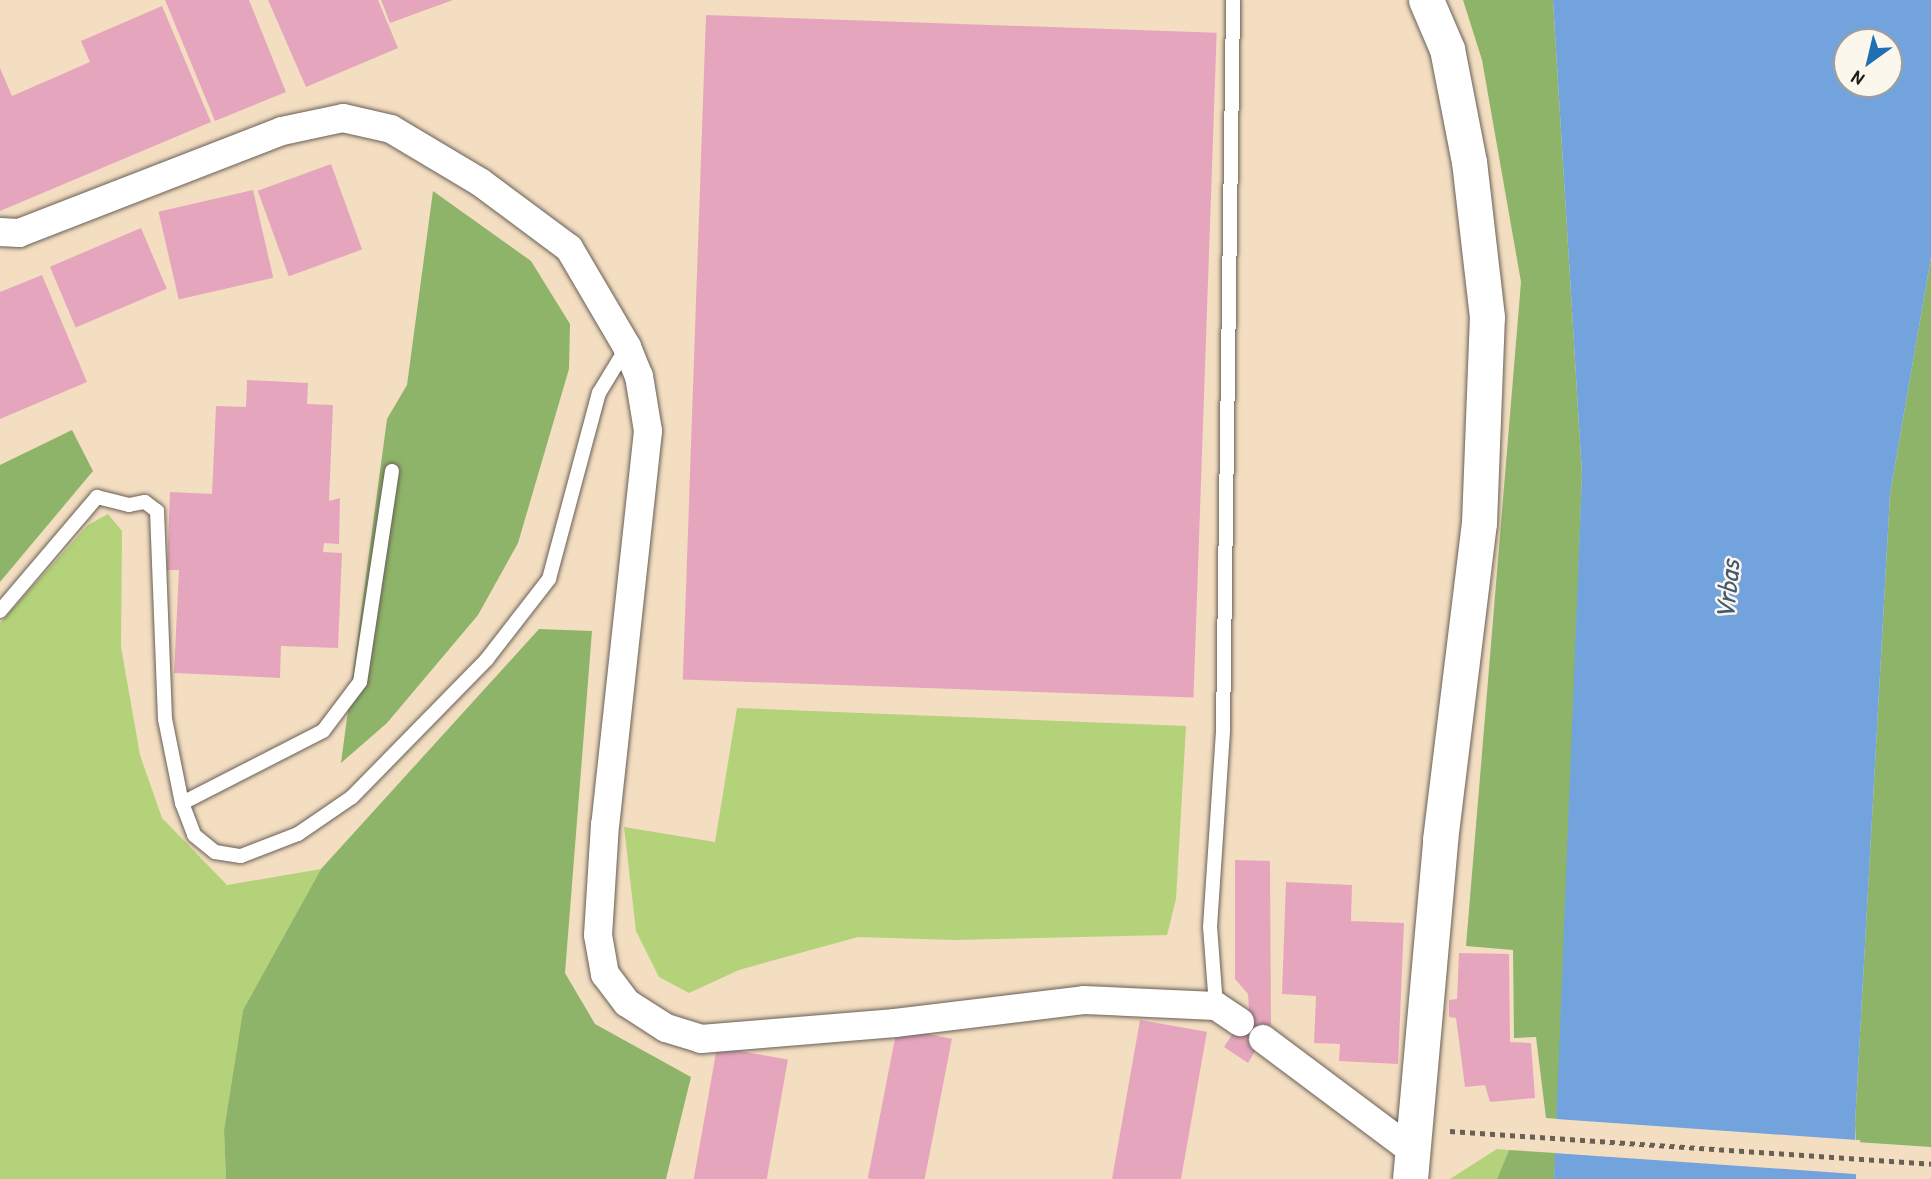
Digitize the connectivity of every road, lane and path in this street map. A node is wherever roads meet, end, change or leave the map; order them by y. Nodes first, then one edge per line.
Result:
1 (1233, 0) edge
2 (1426, 0) edge
3 (0, 232) edge
4 (627, 346) junction
5 (392, 471) dead end
6 (0, 611) edge
7 (182, 803) junction
8 (1216, 1006) junction
9 (1240, 1022) dead end
10 (1263, 1039) dead end
11 (1413, 1153) edge
12 (1931, 1164) edge

1 - 8 lane
2 - 11 street
3 - 4 street
4 - 7 lane
4 - 8 street
5 - 7 lane
6 - 7 lane
8 - 9 street
10 - 11 street
11 - 12 path

